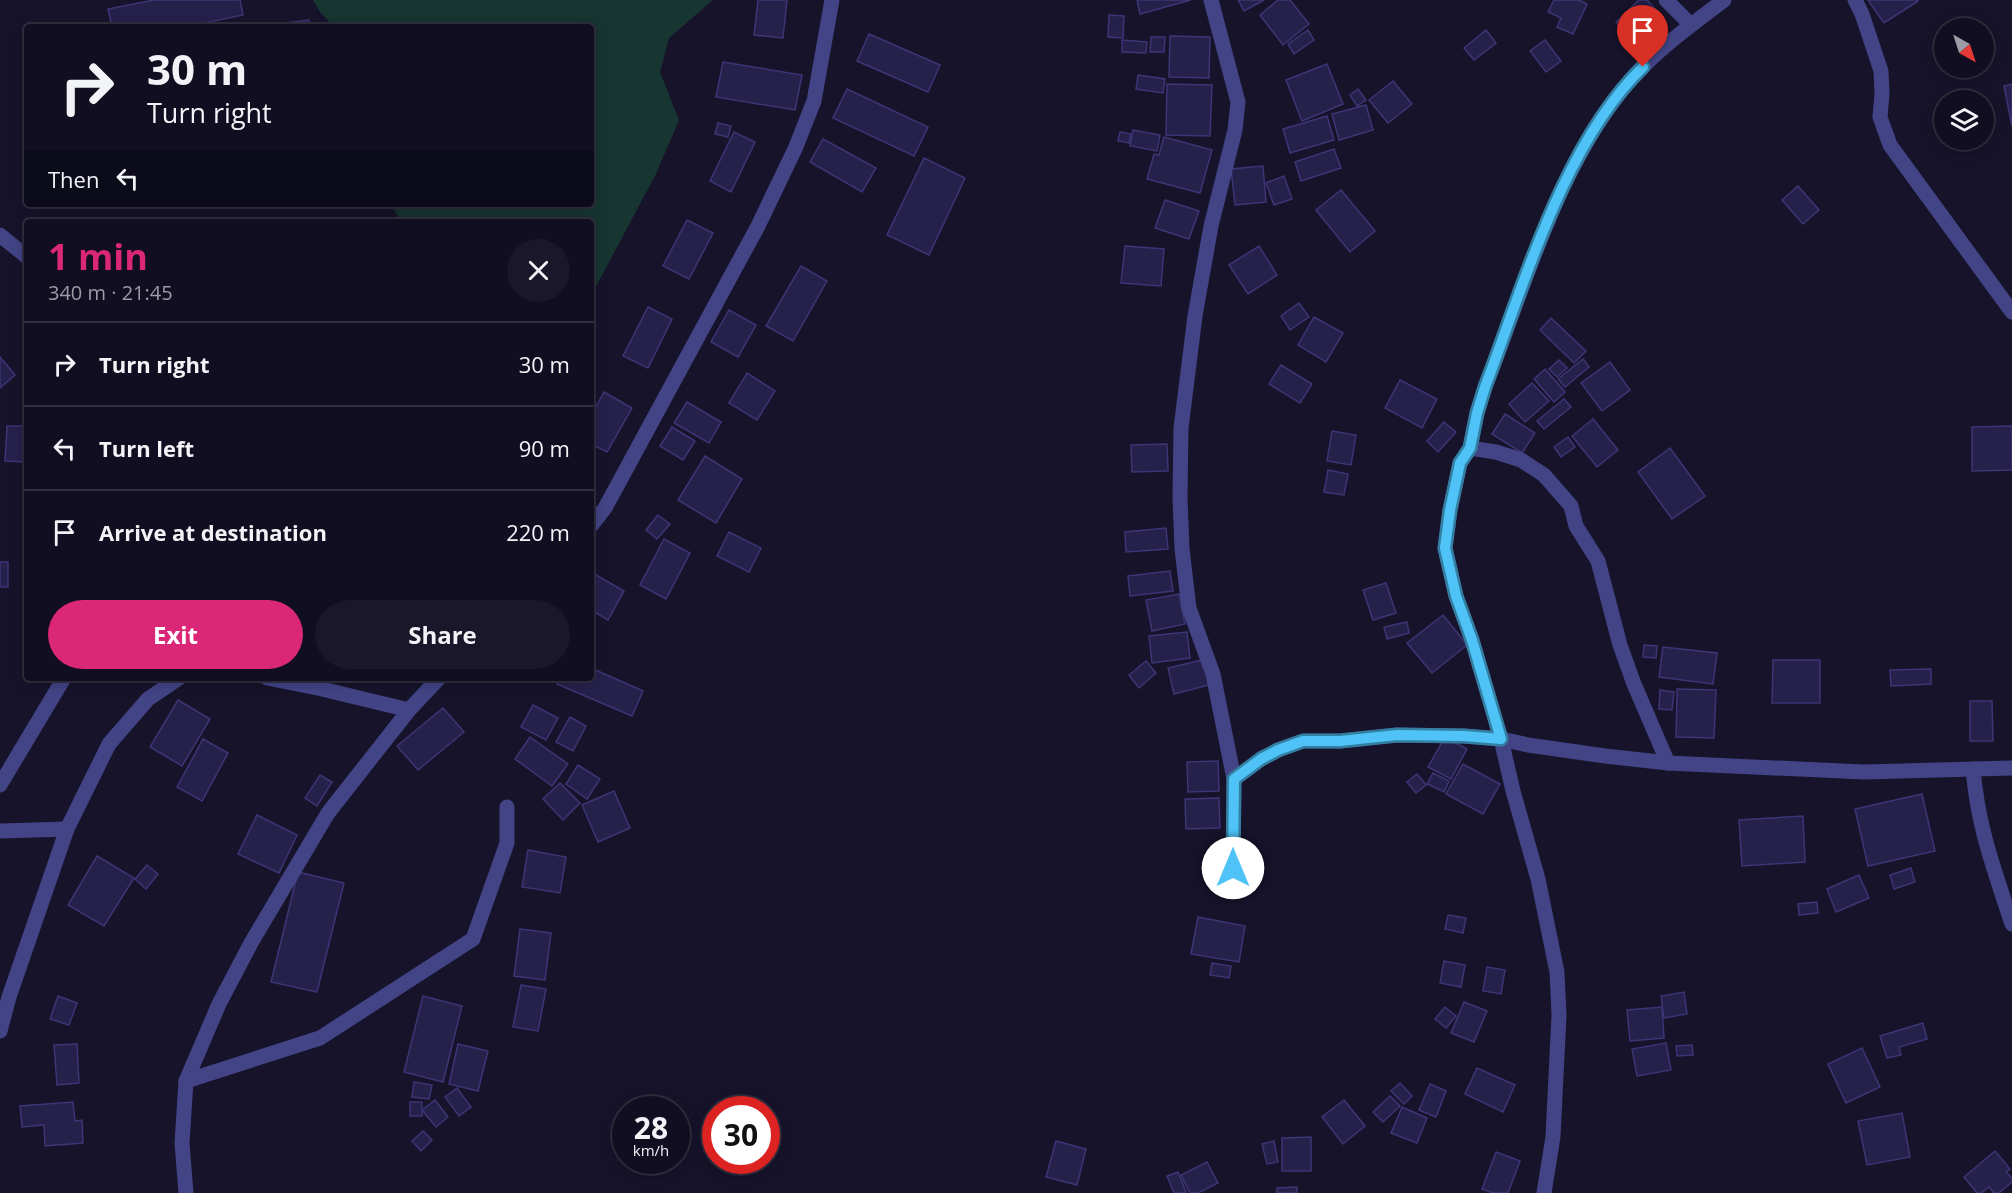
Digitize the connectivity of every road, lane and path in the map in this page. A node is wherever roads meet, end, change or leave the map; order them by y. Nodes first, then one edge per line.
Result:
1 (832, 0) edge
2 (1211, 0) edge
3 (1666, 0) edge
4 (1724, 0) edge
5 (1855, 0) edge
6 (1691, 25) junction
7 (0, 235) edge
8 (24, 255) edge
9 (2012, 312) edge
10 (1470, 448) junction
11 (594, 522) edge
12 (62, 681) edge
13 (175, 681) edge
14 (282, 681) edge
15 (436, 681) edge
16 (409, 710) junction
17 (1501, 739) junction
18 (1668, 763) junction
19 (2012, 768) edge
20 (1973, 769) junction
21 (1234, 779) junction
22 (0, 785) edge
23 (507, 807) dead end
24 (67, 829) junction
25 (0, 831) edge
26 (1233, 868) dead end
27 (2012, 924) edge
28 (0, 1030) edge
29 (186, 1081) junction
30 (186, 1193) edge
31 (1544, 1193) edge

1 - 11 street
2 - 21 street
3 - 6 street
4 - 6 street
5 - 9 street
6 - 10 street
7 - 8 street
10 - 17 street
10 - 18 street
12 - 22 street
13 - 24 street
14 - 16 street
15 - 16 street
16 - 29 street
17 - 18 street
17 - 21 street
17 - 31 street
18 - 20 street
19 - 20 street
20 - 27 street
21 - 26 street
23 - 29 street
24 - 25 street
24 - 28 street
29 - 30 street

